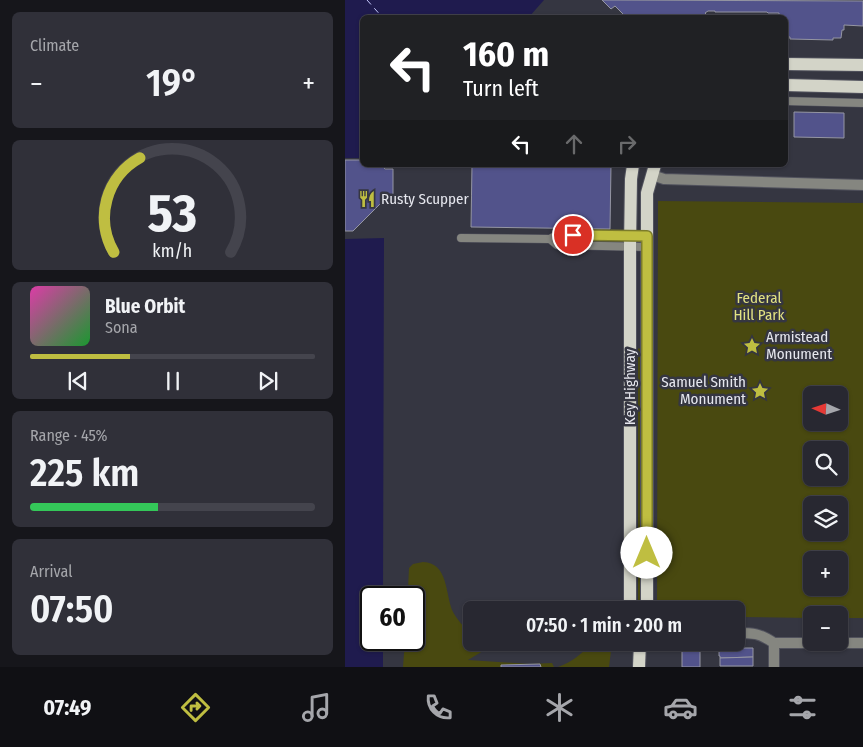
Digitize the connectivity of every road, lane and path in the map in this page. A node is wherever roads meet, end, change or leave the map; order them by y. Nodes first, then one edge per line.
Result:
1 (788, 64) edge
2 (863, 65) edge
3 (788, 86) edge
4 (863, 87) edge
5 (788, 101) edge
6 (863, 103) edge
7 (633, 167) edge
8 (653, 170) edge
9 (863, 185) edge
10 (461, 238) dead end
11 (630, 241) junction
12 (647, 242) junction
13 (631, 601) edge
14 (647, 601) edge
15 (745, 634) edge
16 (774, 643) junction
17 (863, 643) edge
18 (640, 651) edge
19 (639, 667) edge
20 (774, 667) edge

1 - 2 main road
3 - 4 main road
5 - 6 lane
7 - 11 main road, Key Highway
8 - 9 street
8 - 12 main road, Key Highway
10 - 11 lane
11 - 12 lane
11 - 12 lane
11 - 13 main road, Key Highway
12 - 14 main road, Key Highway
15 - 16 street
16 - 17 street
16 - 20 street
18 - 19 main road

